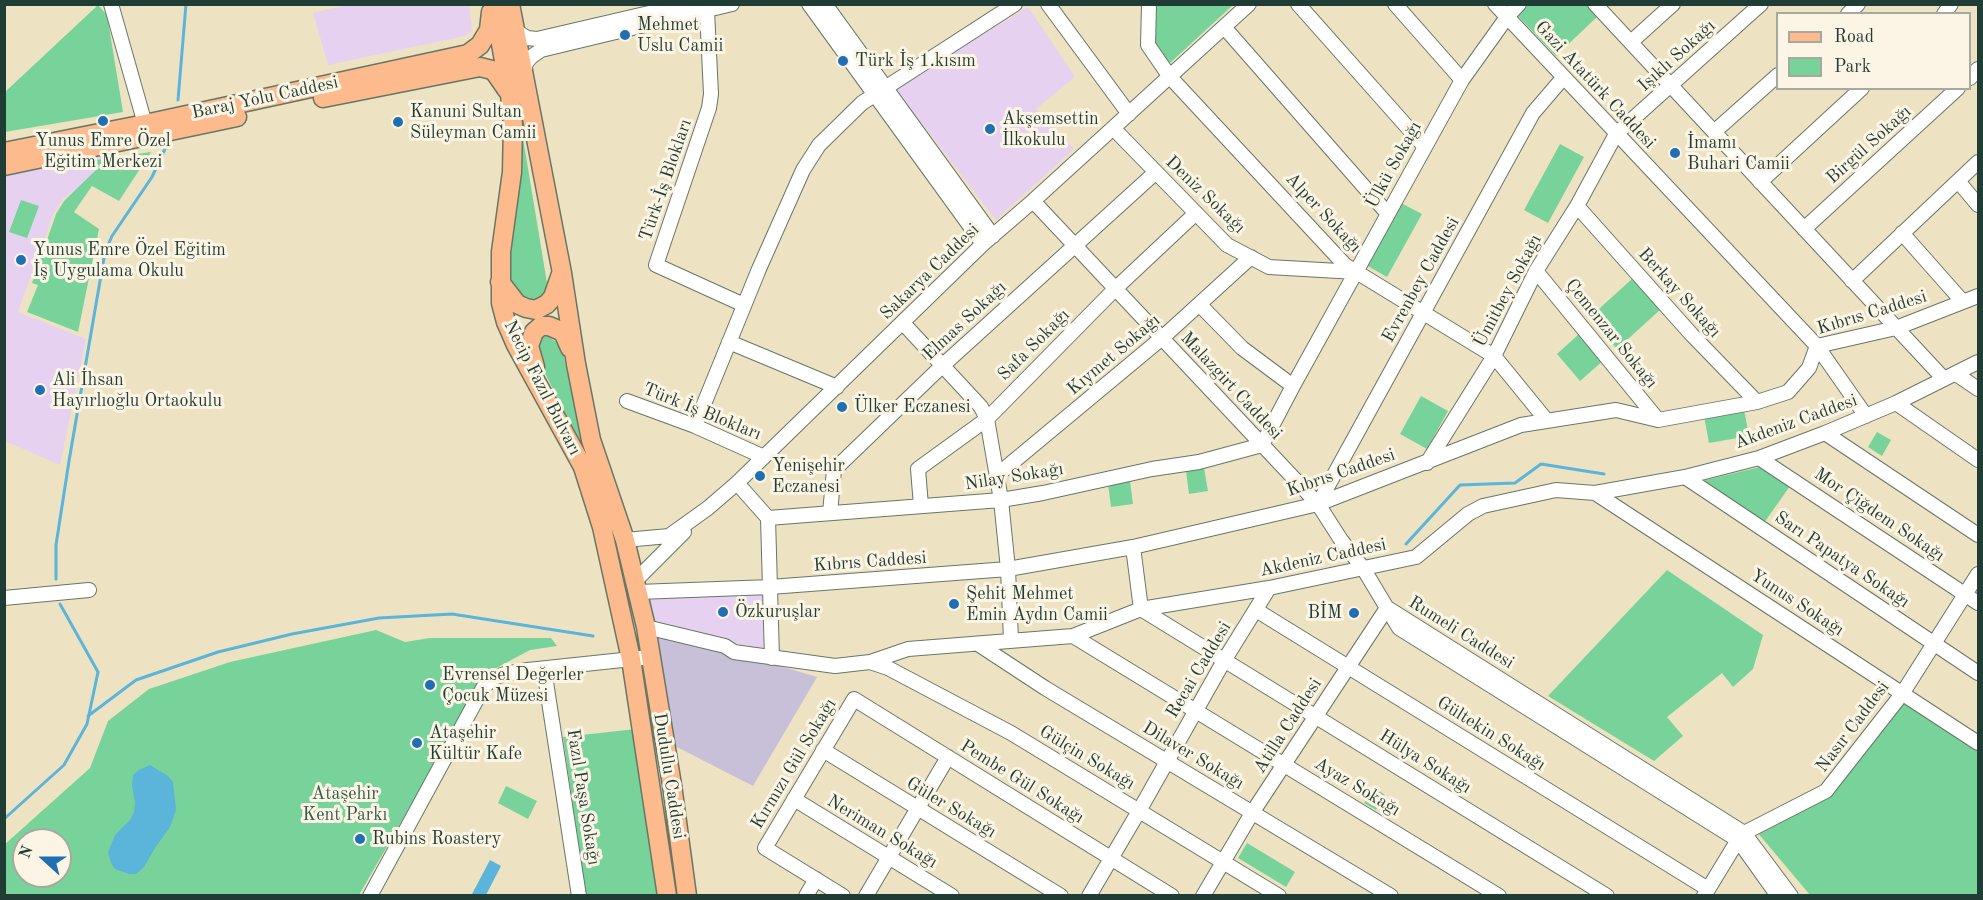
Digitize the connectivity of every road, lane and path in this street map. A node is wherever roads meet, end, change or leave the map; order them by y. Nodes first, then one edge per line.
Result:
1 (111, 4) edge
2 (493, 4) edge
3 (510, 4) edge
4 (688, 4) edge
5 (732, 4) edge
6 (809, 4) edge
7 (825, 4) edge
8 (1015, 4) edge
9 (1048, 4) edge
10 (1149, 4) edge
11 (1249, 4) edge
12 (1298, 4) edge
13 (1395, 4) edge
14 (1496, 4) edge
15 (1519, 4) edge
16 (1595, 4) edge
17 (1673, 4) edge
18 (1761, 4) edge
19 (708, 10) junction
20 (1507, 17) junction
21 (1224, 27) junction
22 (516, 31) junction
23 (1630, 42) junction
24 (524, 72) junction
25 (1170, 77) junction
26 (1776, 77) edge
27 (1563, 78) junction
28 (1462, 80) junction
29 (1671, 86) junction
30 (327, 90) junction
31 (880, 90) junction
32 (1860, 90) edge
33 (1956, 90) edge
34 (510, 95) junction
35 (1129, 114) junction
36 (145, 124) junction
37 (1113, 128) junction
38 (1714, 132) junction
39 (1616, 134) junction
40 (1425, 147) junction
41 (4, 152) edge
42 (1978, 162) edge
43 (4, 166) edge
44 (1155, 172) junction
45 (1958, 181) junction
46 (1760, 182) junction
47 (1033, 201) junction
48 (1978, 205) edge
49 (1577, 206) junction
50 (1196, 213) junction
51 (1388, 214) junction
52 (1804, 229) junction
53 (1902, 233) junction
54 (988, 240) junction
55 (1074, 245) junction
56 (1251, 257) junction
57 (1536, 271) junction
58 (1356, 272) junction
59 (562, 273) junction
60 (1852, 281) junction
61 (500, 282) junction
62 (1115, 289) junction
63 (1978, 296) edge
64 (1963, 302) junction
65 (744, 305) junction
66 (1200, 305) junction
67 (1424, 314) junction
68 (903, 323) junction
69 (1896, 328) junction
70 (1161, 338) junction
71 (729, 342) junction
72 (1817, 346) junction
73 (1494, 356) junction
74 (1978, 362) edge
75 (576, 364) junction
76 (942, 366) junction
77 (1950, 376) junction
78 (1293, 386) junction
79 (837, 387) junction
80 (1978, 389) edge
81 (542, 390) junction
82 (627, 401) dead end
83 (1756, 402) junction
84 (1896, 404) junction
85 (1866, 416) junction
86 (987, 419) junction
87 (1658, 420) junction
88 (1547, 421) junction
89 (695, 426) junction
90 (1825, 433) junction
91 (1262, 446) junction
92 (764, 457) junction
93 (1759, 458) junction
94 (1978, 460) edge
95 (1426, 463) junction
96 (996, 476) junction
97 (1685, 477) junction
98 (736, 483) junction
99 (1595, 494) junction
100 (1001, 500) junction
101 (1318, 504) junction
102 (921, 506) junction
103 (708, 508) junction
104 (830, 513) junction
105 (768, 518) junction
106 (1978, 535) edge
107 (625, 540) junction
108 (1133, 547) junction
109 (1363, 568) junction
110 (1008, 569) junction
111 (1978, 574) edge
112 (636, 586) junction
113 (770, 587) junction
114 (1269, 588) junction
115 (89, 590) dead end
116 (1965, 594) junction
117 (4, 598) edge
118 (1978, 603) edge
119 (1387, 608) junction
120 (1141, 609) junction
121 (1256, 610) junction
122 (646, 627) junction
123 (1073, 636) junction
124 (1011, 640) junction
125 (1934, 643) junction
126 (978, 644) junction
127 (651, 657) junction
128 (772, 658) junction
129 (1225, 659) junction
130 (631, 660) junction
131 (870, 662) junction
132 (1348, 666) junction
133 (544, 669) junction
134 (1978, 673) edge
135 (1902, 694) junction
136 (854, 699) joint
137 (1195, 711) junction
138 (1316, 716) junction
139 (1978, 743) edge
140 (823, 750) junction
141 (948, 757) junction
142 (1167, 762) junction
143 (1284, 764) junction
144 (794, 799) junction
145 (918, 808) junction
146 (1139, 811) junction
147 (1252, 813) junction
148 (1741, 836) junction
149 (889, 857) junction
150 (1111, 858) junction
151 (1223, 861) junction
152 (816, 879) junction
153 (1706, 892) edge
154 (370, 896) edge
155 (579, 896) edge
156 (667, 896) edge
157 (687, 896) edge
158 (806, 896) edge
159 (843, 896) edge
160 (866, 896) edge
161 (952, 896) edge
162 (1061, 896) edge
163 (1089, 896) edge
164 (1172, 896) edge
165 (1203, 896) edge
166 (1279, 896) edge
167 (1391, 896) edge
168 (1499, 896) edge
169 (1607, 896) edge
170 (1778, 896) edge
171 (1791, 896) edge

1 - 36 street
2 - 30 main road, Baraj Yolu Caddesi
2 - 34 main road, Necip Fazıl Bulvarı
3 - 22 main road, Necip Fazıl Bulvarı
4 - 22 street
5 - 19 street
6 - 31 street
7 - 31 street
8 - 31 street
9 - 35 street
10 - 25 street, Alper Sokağı
11 - 21 street, Sakarya Caddesi
12 - 40 street
13 - 28 street
14 - 20 street, Gazi Atatürk Caddesi
15 - 20 street, Ülkü Sokağı
16 - 23 street
17 - 23 street
18 - 29 street, Işıklı Sokağı
19 - 24 street
19 - 65 street, Türk-İş Blokları
20 - 27 street, Gazi Atatürk Caddesi
20 - 28 street, Ülkü Sokağı
21 - 25 street, Sakarya Caddesi
21 - 51 street
22 - 24 main road, Necip Fazıl Bulvarı
23 - 29 street
24 - 59 main road, Necip Fazıl Bulvarı
25 - 35 street, Sakarya Caddesi
25 - 58 street, Alper Sokağı
26 - 38 street
27 - 39 street, Gazi Atatürk Caddesi
27 - 67 street, Evrenbey Caddesi
28 - 40 street, Ülkü Sokağı
29 - 38 street
29 - 39 street, Işıklı Sokağı
30 - 34 main road, Baraj Yolu Caddesi
30 - 36 main road, Baraj Yolu Caddesi
30 - 43 main road, Baraj Yolu Caddesi
31 - 54 street
31 - 65 street
32 - 46 street
33 - 52 street, Birgül Sokağı
34 - 61 main road, Necip Fazıl Bulvarı
35 - 37 street, Sakarya Caddesi
36 - 41 main road, Baraj Yolu Caddesi
37 - 44 street, Deniz Sokağı
37 - 47 street, Sakarya Caddesi
38 - 46 street
39 - 49 street, Ümitbey Sokağı
39 - 72 street, Gazi Atatürk Caddesi
40 - 51 street, Ülkü Sokağı
42 - 45 street
44 - 50 street, Deniz Sokağı
44 - 55 street, Elmas Sokağı
45 - 48 street
45 - 53 street
46 - 52 street
47 - 54 street, Sakarya Caddesi
47 - 55 street, Malazgirt Caddesi
49 - 57 street, Ümitbey Sokağı
49 - 83 street, Berkay Sokağı
50 - 56 street, Deniz Sokağı
50 - 62 street, Safa Sokağı
51 - 58 street, Ülkü Sokağı
52 - 60 street
53 - 60 street
53 - 64 street
54 - 68 street, Sakarya Caddesi
55 - 62 street, Malazgirt Caddesi
55 - 76 street, Elmas Sokağı
56 - 58 street, Deniz Sokağı
56 - 66 street, Kıymet Sokağı
57 - 73 street, Ümitbey Sokağı
57 - 87 street, Çemenzar Sokağı
58 - 67 street, Alper Sokağı
58 - 78 street, Ülkü Sokağı
59 - 61 main road
59 - 75 main road, Necip Fazıl Bulvarı
60 - 69 street
61 - 81 main road, Necip Fazıl Bulvarı
62 - 70 street, Malazgirt Caddesi
62 - 86 street, Safa Sokağı
63 - 64 street, Kıbrıs Caddesi
64 - 69 street, Kıbrıs Caddesi
65 - 71 street
66 - 70 street, Kıymet Sokağı
66 - 78 street
67 - 73 street, Alper Sokağı
67 - 101 street, Evrenbey Caddesi
68 - 76 street
68 - 79 street, Sakarya Caddesi
69 - 72 street, Kıbrıs Caddesi
69 - 77 street
70 - 91 street, Malazgirt Caddesi
70 - 96 street, Kıymet Sokağı
71 - 79 street
71 - 89 street
72 - 83 street, Kıbrıs Caddesi
72 - 85 street, Gazi Atatürk Caddesi
73 - 88 street, Alper Sokağı
73 - 95 street, Ümitbey Sokağı
74 - 77 street, Akdeniz Caddesi
75 - 81 main road
75 - 107 main road, Necip Fazıl Bulvarı
76 - 86 street
76 - 104 street, Elmas Sokağı
77 - 80 street
77 - 84 street, Akdeniz Caddesi
78 - 91 street, Ülkü Sokağı
79 - 92 street, Sakarya Caddesi
81 - 130 main road, Necip Fazıl Bulvarı
82 - 89 street, Türk İş Blokları
83 - 87 street, Kıbrıs Caddesi
84 - 85 street, Akdeniz Caddesi
84 - 94 street
85 - 90 street, Akdeniz Caddesi
86 - 96 street
86 - 102 street, Safa Sokağı
87 - 88 street, Kıbrıs Caddesi
88 - 95 street, Kıbrıs Caddesi
89 - 92 street, Türk İş Blokları
90 - 93 street, Akdeniz Caddesi
90 - 106 street
91 - 100 street, Nilay Sokağı
91 - 101 street, Malazgirt Caddesi
92 - 98 street, Sakarya Caddesi
93 - 97 street, Akdeniz Caddesi
93 - 116 street, Mor Çiğdem Sokağı
95 - 101 street, Kıbrıs Caddesi
96 - 100 street
97 - 99 street, Akdeniz Caddesi
97 - 125 street, Sarı Papatya Sokağı
98 - 103 street, Sakarya Caddesi
98 - 105 street
99 - 109 street, Akdeniz Caddesi
99 - 135 street, Yunus Sokağı
100 - 102 street, Nilay Sokağı
100 - 110 street
101 - 108 street, Kıbrıs Caddesi
101 - 109 street, Malazgirt Caddesi
102 - 104 street, Nilay Sokağı
103 - 107 street, Sakarya Caddesi
103 - 112 street
104 - 105 street, Nilay Sokağı
105 - 113 street
107 - 112 main road, Necip Fazıl Bulvarı
108 - 110 street, Kıbrıs Caddesi
108 - 120 street
109 - 114 street, Akdeniz Caddesi
109 - 119 street, Malazgirt Caddesi
110 - 113 street, Kıbrıs Caddesi
110 - 124 street
111 - 116 street, Nasır Caddesi
112 - 113 street, Kıbrıs Caddesi
112 - 122 main road, Necip Fazıl Bulvarı
113 - 128 street
114 - 120 street, Akdeniz Caddesi
114 - 121 street, Recai Caddesi
115 - 117 street
116 - 118 street, Mor Çiğdem Sokağı
116 - 125 street, Nasır Caddesi
119 - 132 street, Atilla Caddesi
119 - 148 street, Rumeli Caddesi
120 - 123 street, Akdeniz Caddesi
120 - 129 street
121 - 129 street, Recai Caddesi
121 - 132 street, Gültekin Sokağı
122 - 127 main road, Necip Fazıl Bulvarı
122 - 128 street, Akdeniz Caddesi
123 - 124 street, Akdeniz Caddesi
123 - 137 street
124 - 126 street, Akdeniz Caddesi
125 - 134 street, Sarı Papatya Sokağı
125 - 135 street, Nasır Caddesi
126 - 131 street, Akdeniz Caddesi
126 - 142 street, Dilaver Sokağı
127 - 130 street
127 - 157 main road, Dudullu Caddesi
128 - 131 street, Akdeniz Caddesi
129 - 137 street, Recai Caddesi
129 - 138 street, Hülya Sokağı
130 - 133 street
130 - 156 main road, Dudullu Caddesi
131 - 146 street, Gülçin Sokağı
132 - 138 street, Atilla Caddesi
132 - 153 street, Gültekin Sokağı
133 - 154 street
133 - 155 street, Fazıl Paşa Sokağı
135 - 139 street, Yunus Sokağı
135 - 148 street, Nasır Caddesi
136 - 140 street, Kırmızı Gül Sokağı
136 - 141 street, Pembe Gül Sokağı
137 - 142 street, Recai Caddesi
137 - 143 street, Ayaz Sokağı
138 - 143 street, Atilla Caddesi
138 - 169 street, Hülya Sokağı
140 - 144 street, Kırmızı Gül Sokağı
140 - 145 street, Güler Sokağı
141 - 145 street
141 - 150 street, Pembe Gül Sokağı
142 - 146 street, Recai Caddesi
142 - 147 street, Dilaver Sokağı
143 - 147 street, Atilla Caddesi
143 - 168 street, Ayaz Sokağı
144 - 149 street, Neriman Sokağı
144 - 152 street, Kırmızı Gül Sokağı
145 - 149 street
145 - 162 street, Güler Sokağı
146 - 150 street, Recai Caddesi
146 - 151 street, Gülçin Sokağı
147 - 151 street, Atilla Caddesi
147 - 167 street, Dilaver Sokağı
148 - 153 street
148 - 170 street, Rumeli Caddesi
148 - 171 street, Rumeli Caddesi
149 - 160 street
149 - 161 street, Neriman Sokağı
150 - 163 street, Recai Caddesi
150 - 164 street, Pembe Gül Sokağı
151 - 165 street, Atilla Caddesi
151 - 166 street, Gülçin Sokağı
152 - 158 street
152 - 159 street

